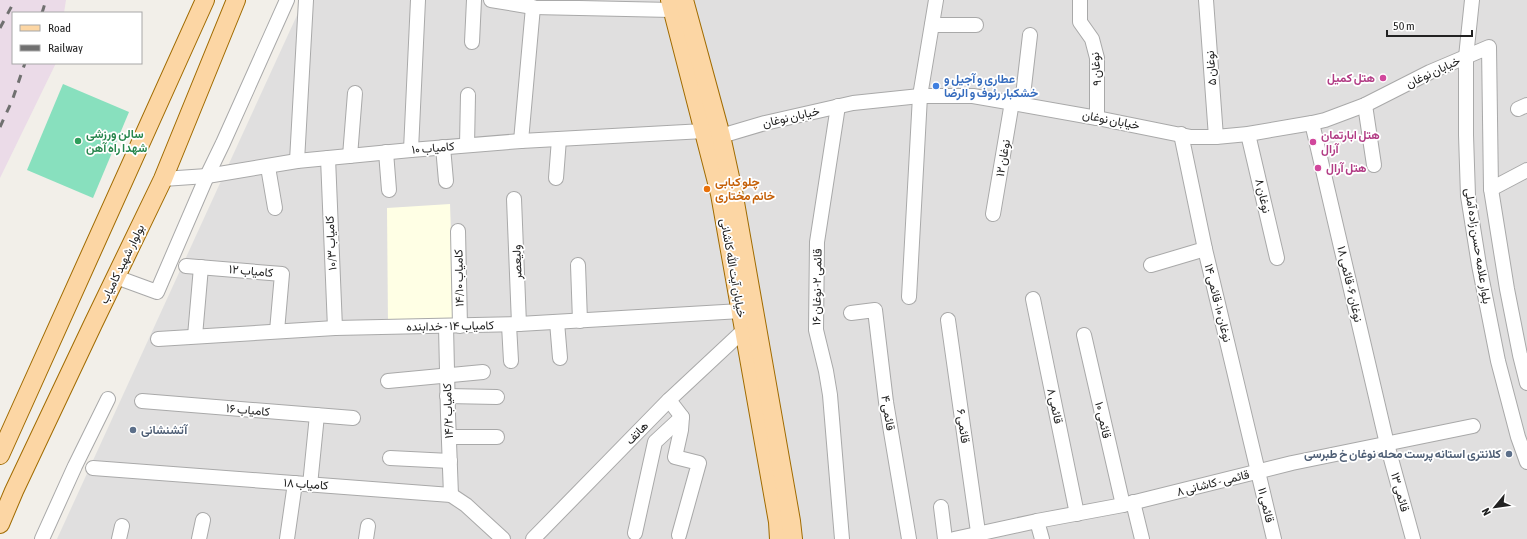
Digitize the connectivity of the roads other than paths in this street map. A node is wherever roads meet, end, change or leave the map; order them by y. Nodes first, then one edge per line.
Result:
1 (205, 0) edge
2 (236, 0) edge
3 (287, 0) edge
4 (306, 0) edge
5 (418, 0) edge
6 (473, 0) edge
7 (491, 0) edge
8 (936, 0) edge
9 (1080, 0) edge
10 (1206, 0) edge
11 (1472, 0) edge
12 (675, 3) edge
13 (632, 5) edge
14 (532, 7) junction
15 (932, 24) junction
16 (976, 25) dead end
17 (1030, 35) dead end
18 (472, 42) dead end
19 (1489, 48) joint
20 (1466, 57) junction
21 (355, 93) dead end
22 (468, 95) dead end
23 (920, 96) junction
24 (1017, 103) junction
25 (1365, 105) junction
26 (838, 106) junction
27 (1097, 118) junction
28 (1312, 123) junction
29 (712, 133) junction
30 (1181, 134) junction
31 (1248, 134) junction
32 (1216, 137) junction
33 (559, 139) junction
34 (521, 141) junction
35 (467, 145) junction
36 (443, 147) junction
37 (411, 150) junction
38 (386, 152) junction
39 (350, 156) junction
40 (328, 158) junction
41 (297, 162) junction
42 (1374, 165) dead end
43 (268, 167) junction
44 (1527, 170) edge
45 (207, 176) junction
46 (556, 178) dead end
47 (164, 179) junction
48 (446, 181) dead end
49 (1491, 189) junction
50 (389, 190) dead end
51 (514, 199) dead end
52 (275, 208) dead end
53 (993, 214) dead end
54 (458, 231) dead end
55 (1205, 249) junction
56 (1277, 258) dead end
57 (1502, 260) junction
58 (578, 264) dead end
59 (1151, 265) dead end
60 (1479, 265) junction
61 (186, 266) dead end
62 (201, 267) junction
63 (116, 277) junction
64 (909, 297) dead end
65 (1033, 299) dead end
66 (741, 311) junction
67 (851, 313) dead end
68 (948, 320) dead end
69 (580, 321) junction
70 (557, 322) junction
71 (514, 324) junction
72 (453, 326) junction
73 (335, 328) junction
74 (750, 330) junction
75 (277, 331) junction
76 (1084, 335) dead end
77 (195, 336) junction
78 (158, 339) dead end
79 (560, 358) dead end
80 (511, 361) dead end
81 (483, 372) dead end
82 (447, 375) junction
83 (388, 381) dead end
84 (1527, 382) edge
85 (447, 396) junction
86 (497, 397) dead end
87 (108, 399) dead end
88 (669, 400) junction
89 (142, 402) dead end
90 (317, 415) junction
91 (353, 418) dead end
92 (682, 418) junction
93 (1472, 426) dead end
94 (449, 437) junction
95 (497, 437) dead end
96 (1387, 444) junction
97 (0, 455) edge
98 (390, 458) dead end
99 (450, 461) junction
100 (1527, 462) edge
101 (92, 468) dead end
102 (1258, 471) junction
103 (295, 483) junction
104 (310, 485) junction
105 (7, 488) edge
106 (451, 496) junction
107 (1128, 504) junction
108 (941, 507) dead end
109 (1077, 514) junction
110 (203, 520) dead end
111 (1037, 521) junction
112 (0, 524) edge
113 (635, 533) dead end
114 (680, 535) dead end
115 (978, 536) edge
116 (42, 539) edge
117 (199, 539) edge
118 (287, 539) edge
119 (503, 539) edge
120 (533, 539) edge
121 (780, 539) edge
122 (793, 539) edge
123 (842, 539) edge
124 (909, 539) edge
125 (945, 539) edge
126 (954, 539) edge
127 (1042, 539) edge
128 (1142, 539) edge
129 (1274, 539) edge
130 (1413, 539) edge

1 - 97 main road
2 - 47 main road, بولوار شهید کامیاب
3 - 45 street
4 - 41 street
5 - 37 street
6 - 18 street
7 - 14 street
8 - 15 street
9 - 27 street, نوغان ۹
10 - 32 street, نوغان ۵
11 - 20 street, بلوار علامه حسن زاده آملی
12 - 13 street
12 - 29 main road, خیابان آیت الله کاشانی
13 - 14 street
14 - 34 street
15 - 16 street
15 - 23 street
17 - 24 street, نوغان ۱۲
19 - 20 street, خیابان نوغان
19 - 49 street, بلوار علامه حسن زاده آملی
20 - 25 street, خیابان نوغان
20 - 60 street, بلوار علامه حسن زاده آملی
21 - 39 street
22 - 35 street
23 - 24 street, خیابان نوغان
23 - 26 street, خیابان نوغان
23 - 64 street
24 - 27 street, خیابان نوغان
24 - 53 street, نوغان ۱۲
25 - 28 street, خیابان نوغان
25 - 42 street
26 - 29 street, خیابان نوغان
26 - 123 street, قائمی ۲- نوغان ۱۶
27 - 30 street, خیابان نوغان
28 - 31 street, خیابان نوغان
28 - 96 street, نوغان ۶- قائمی ۱۸
29 - 33 street, کامیاب ۱۰
29 - 66 main road, خیابان آیت الله کاشانی
29 - 74 main road, خیابان آیت الله کاشانی
30 - 32 street, خیابان نوغان
30 - 55 street, نوغان ۱۰- قائمی ۱۴
31 - 32 street, خیابان نوغان
31 - 56 street, نوغان ۸
33 - 34 street, کامیاب ۱۰
33 - 46 street
34 - 35 street, کامیاب ۱۰
35 - 36 street, کامیاب ۱۰
36 - 37 street, کامیاب ۱۰
36 - 48 street
37 - 38 street, کامیاب ۱۰
38 - 39 street, کامیاب ۱۰
38 - 50 street
39 - 40 street, کامیاب ۱۰
40 - 41 street, کامیاب ۱۰
40 - 73 street, کامیاب ۱۰/۳
41 - 43 street, کامیاب ۱۰
43 - 45 street, کامیاب ۱۰
43 - 52 street
44 - 49 street
45 - 47 street, کامیاب ۱۰
45 - 63 street
47 - 63 main road, بولوار شهید کامیاب
49 - 57 street, بلوار علامه حسن زاده آملی
51 - 71 street, ولیعصر
54 - 72 street, کامیاب ۱۴/۱۰
55 - 59 street
55 - 102 street, نوغان ۱۰- قائمی ۱۴
57 - 60 street
57 - 84 street, بلوار علامه حسن زاده آملی
58 - 69 street
60 - 100 street, بلوار علامه حسن زاده آملی
61 - 62 street, کامیاب ۱۲
62 - 75 street, کامیاب ۱۲
62 - 77 street
63 - 105 main road, بولوار شهید کامیاب
65 - 109 street, قائمی ۸
66 - 69 street, کامیاب ۱۴ - خدابنده
66 - 74 main road, خیابان آیت الله کاشانی
67 - 124 street, قائمی ۴
68 - 115 street, قائمی ۶
69 - 70 street, کامیاب ۱۴ - خدابنده
70 - 71 street, کامیاب ۱۴ - خدابنده
70 - 79 street
71 - 72 street, کامیاب ۱۴ - خدابنده
71 - 80 street, ولیعصر
72 - 73 street, کامیاب ۱۴ - خدابنده
72 - 82 street, کامیاب ۱۴/۲
73 - 75 street, کامیاب ۱۴ - خدابنده
74 - 88 street, هاتف
74 - 121 main road, خیابان آیت الله کاشانی
74 - 122 main road, خیابان آیت الله کاشانی
75 - 77 street, کامیاب ۱۴ - خدابنده
76 - 107 street, قائمی ۱۰
77 - 78 street, کامیاب ۱۴ - خدابنده
81 - 82 street
82 - 83 street
82 - 85 street, کامیاب ۱۴/۲
85 - 86 street
85 - 94 street, کامیاب ۱۴/۲
87 - 116 street
88 - 92 street
88 - 120 street, هاتف
89 - 90 street, کامیاب ۱۶
90 - 91 street, کامیاب ۱۶
90 - 104 street
92 - 113 street
92 - 114 street
93 - 96 street, قائمی - کاشانی ۸
94 - 95 street
94 - 99 street, کامیاب ۱۴/۲
96 - 102 street, قائمی - کاشانی ۸
96 - 130 street, قائمی ۱۳
98 - 99 street
99 - 106 street, کامیاب ۱۴/۲
101 - 103 street, کامیاب ۱۸
102 - 107 street, قائمی - کاشانی ۸
102 - 129 street, قائمی ۱۱
103 - 104 street, کامیاب ۱۸
103 - 118 street
104 - 106 street, کامیاب ۱۸
105 - 112 main road, بولوار شهید کامیاب
106 - 119 street, کامیاب ۱۸
107 - 109 street, قائمی - کاشانی ۸
107 - 128 street, قائمی ۱۰
108 - 125 street
109 - 111 street, قائمی - کاشانی ۸
110 - 117 street
111 - 115 street, قائمی - کاشانی ۸
111 - 127 street
115 - 126 street, قائمی - کاشانی ۸

